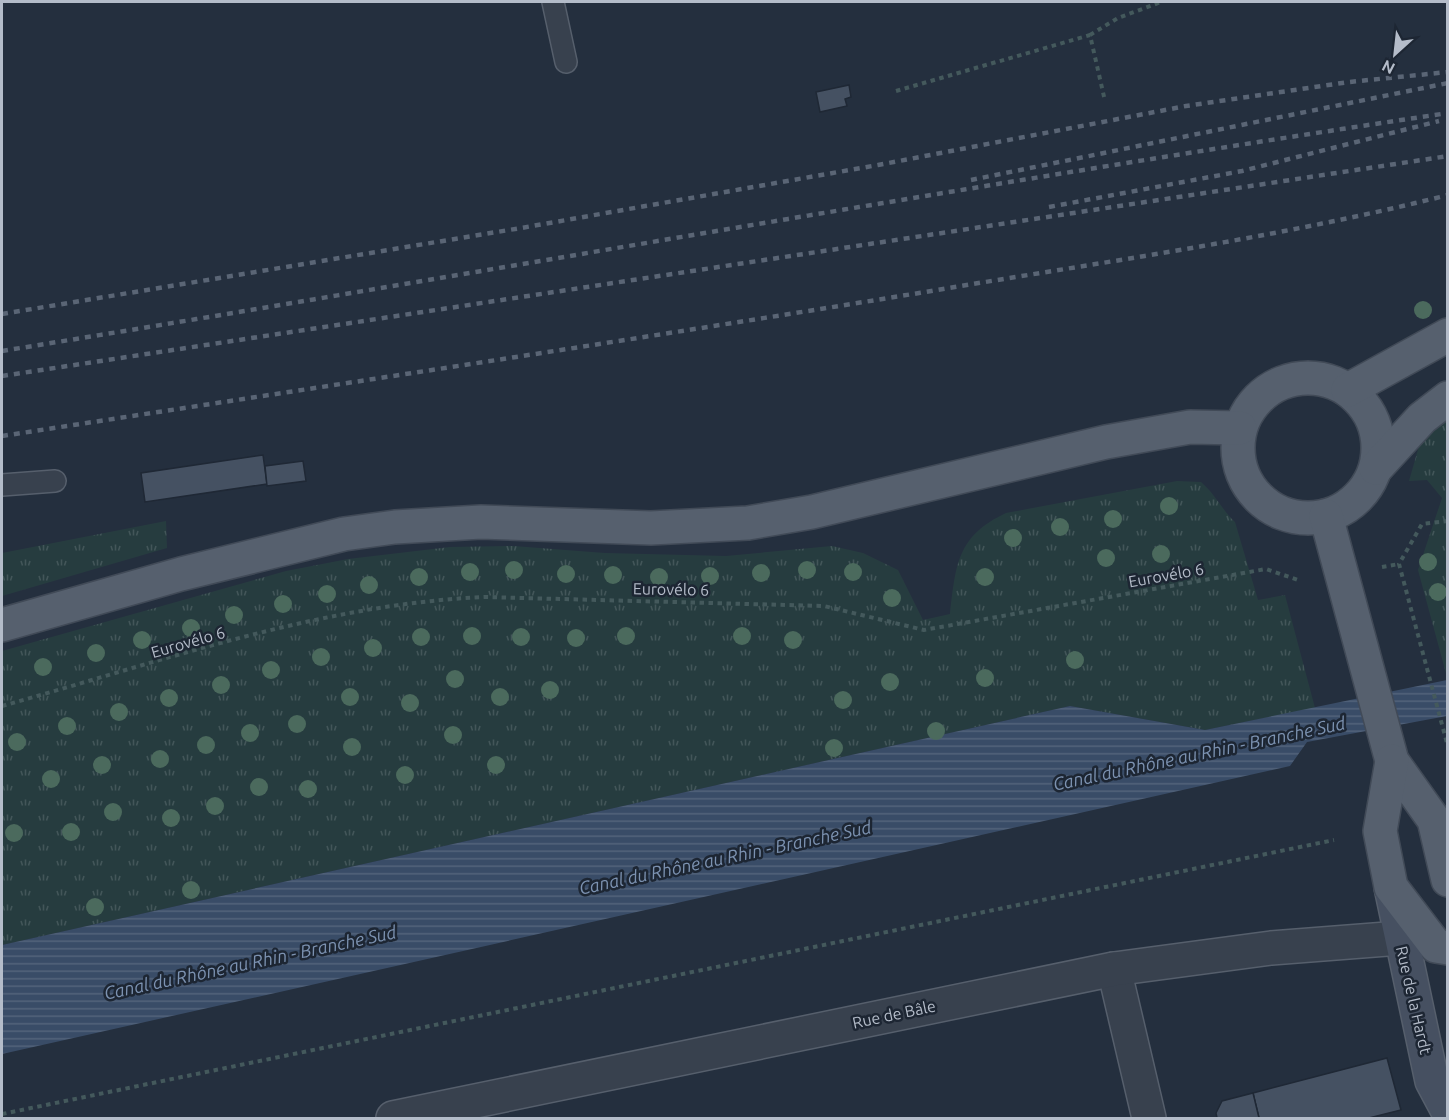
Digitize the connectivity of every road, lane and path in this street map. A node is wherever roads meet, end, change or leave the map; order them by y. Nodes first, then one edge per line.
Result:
1 (553, 2) edge
2 (1161, 2) edge
3 (1090, 35) junction
4 (566, 62) dead end
5 (896, 91) dead end
6 (1105, 101) dead end
7 (1448, 335) edge
8 (1348, 390) junction
9 (1448, 399) edge
10 (1240, 428) junction
11 (1376, 468) junction
12 (56, 481) dead end
13 (2, 485) edge
14 (1326, 516) junction
15 (1448, 521) edge
16 (1343, 576) junction
17 (2, 625) edge
18 (2, 706) edge
19 (1447, 747) edge
20 (1392, 761) junction
21 (1334, 840) dead end
22 (1448, 880) edge
23 (1391, 887) junction
24 (1400, 938) junction
25 (1448, 948) edge
26 (1114, 969) junction
27 (1448, 1111) edge
28 (2, 1114) edge
29 (393, 1119) edge
30 (1149, 1119) edge

1 - 4 lane
2 - 3 path
3 - 5 path
3 - 6 path
7 - 8 main road
8 - 10 main road
8 - 11 main road
9 - 11 main road
10 - 14 main road
10 - 17 main road
11 - 14 main road
12 - 13 lane
14 - 16 main road
15 - 19 path
16 - 18 path, Eurovélo 6
16 - 20 main road
20 - 22 main road
20 - 23 main road, Rue de la Hardt
21 - 28 path
23 - 24 main road, Rue de la Hardt
23 - 25 main road, Rue de la Hardt
24 - 26 street, Rue de Bâle
24 - 27 main road, Rue de la Hardt
26 - 29 street, Rue de Bâle
26 - 30 street

